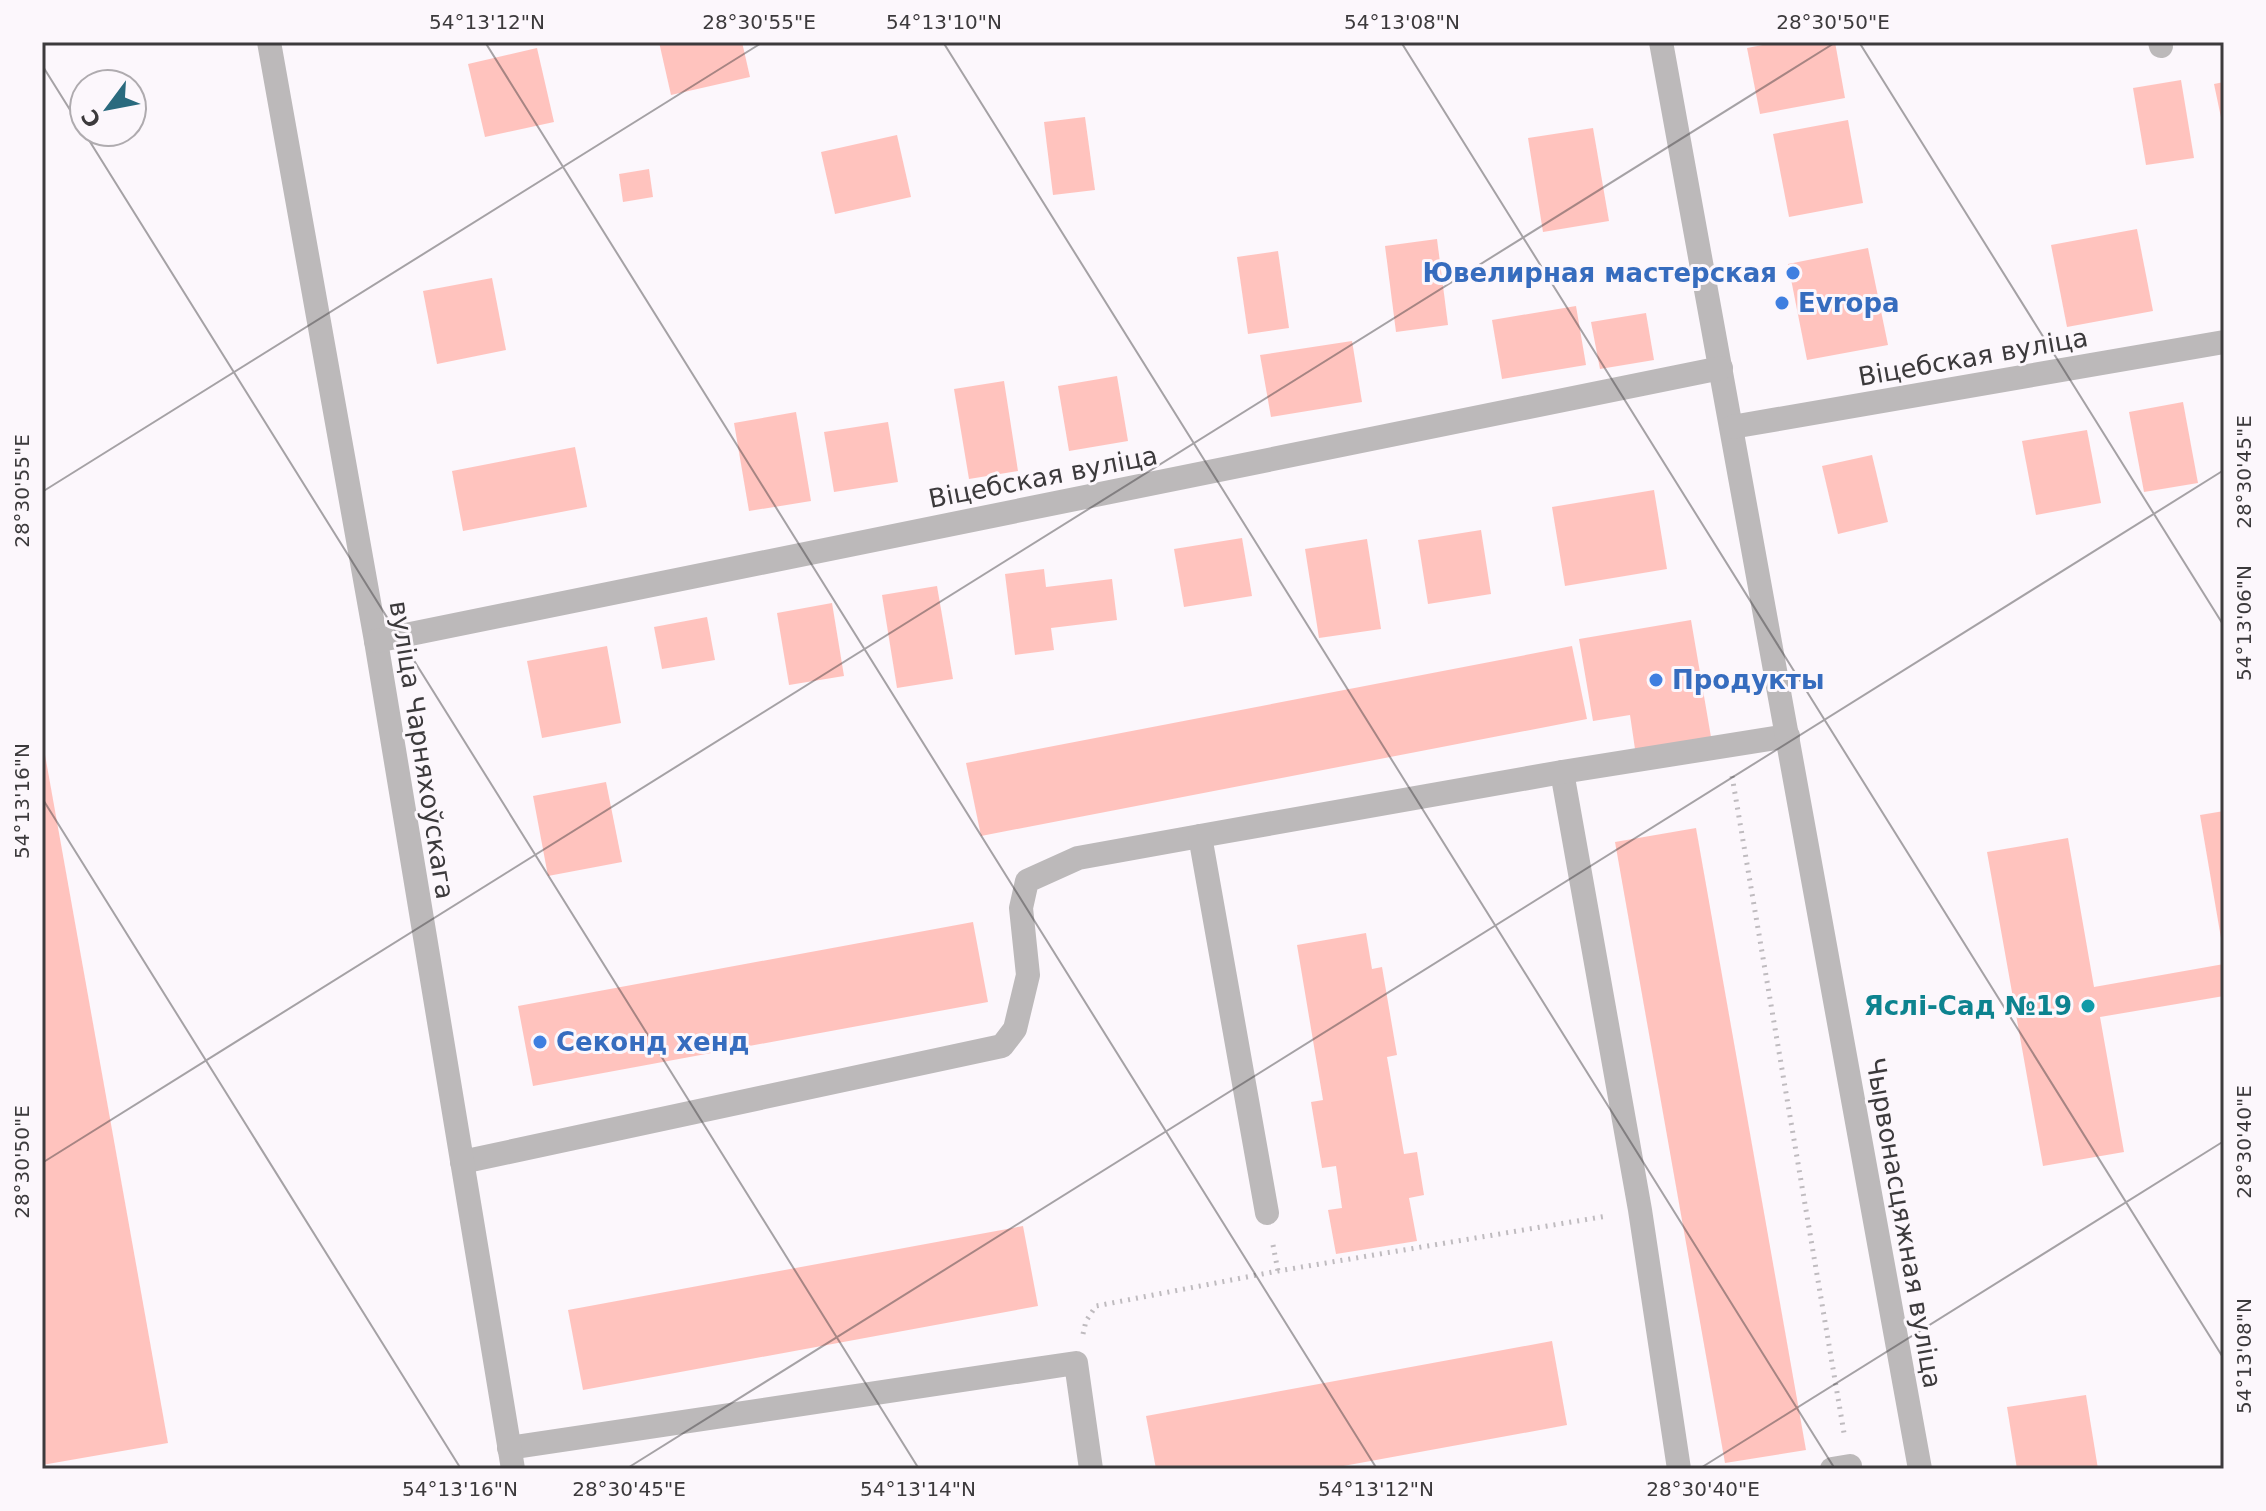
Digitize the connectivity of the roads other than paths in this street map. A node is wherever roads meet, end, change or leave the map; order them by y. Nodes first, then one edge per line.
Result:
1 (269, 42) edge
2 (1661, 42) edge
3 (2224, 342) edge
4 (1721, 368) junction
5 (1732, 427) junction
6 (376, 641) junction
7 (1788, 736) junction
8 (1562, 772) junction
9 (1200, 836) junction
10 (462, 1162) junction
11 (1267, 1213) dead end
12 (511, 1459) edge
13 (1091, 1469) edge
14 (1679, 1469) edge
15 (1920, 1469) edge

1 - 6 street, вуліца Чарняхоўскага
2 - 4 street, Чырвонасцяжная вуліца
3 - 5 street, Віцебская вуліца
4 - 5 street, Чырвонасцяжная вуліца
4 - 6 street, Віцебская вуліца
5 - 7 street, Чырвонасцяжная вуліца
6 - 10 street, вуліца Чарняхоўскага
7 - 8 street
7 - 15 street, Чырвонасцяжная вуліца
8 - 9 street
8 - 14 street
9 - 10 street
9 - 11 street
10 - 12 street, вуліца Чарняхоўскага
12 - 13 street

